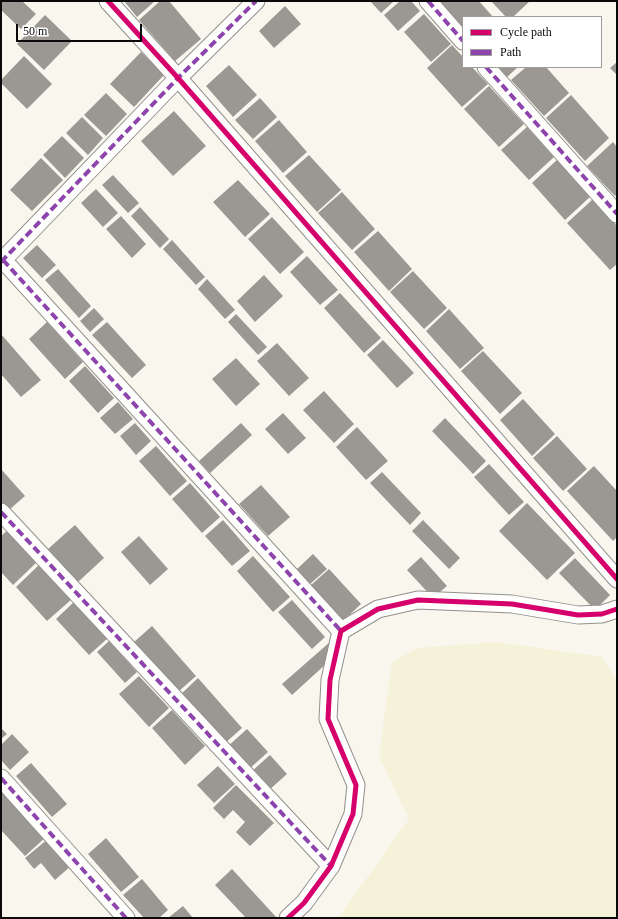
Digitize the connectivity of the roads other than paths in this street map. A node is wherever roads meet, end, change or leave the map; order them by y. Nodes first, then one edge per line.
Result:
1 (108, 1) edge
2 (256, 1) edge
3 (428, 1) edge
4 (462, 40) edge
5 (487, 68) edge
6 (178, 78) junction
7 (617, 214) edge
8 (2, 261) edge
9 (1, 512) edge
10 (617, 579) edge
11 (617, 609) edge
12 (341, 630) junction
13 (1, 778) edge
14 (331, 866) junction
15 (126, 918) edge
16 (288, 918) edge

1 - 6 street
2 - 6 street
3 - 4 street
5 - 7 street
6 - 8 street
6 - 10 street
8 - 12 street
9 - 14 street
11 - 12 street
12 - 14 street
13 - 15 street
14 - 16 street

